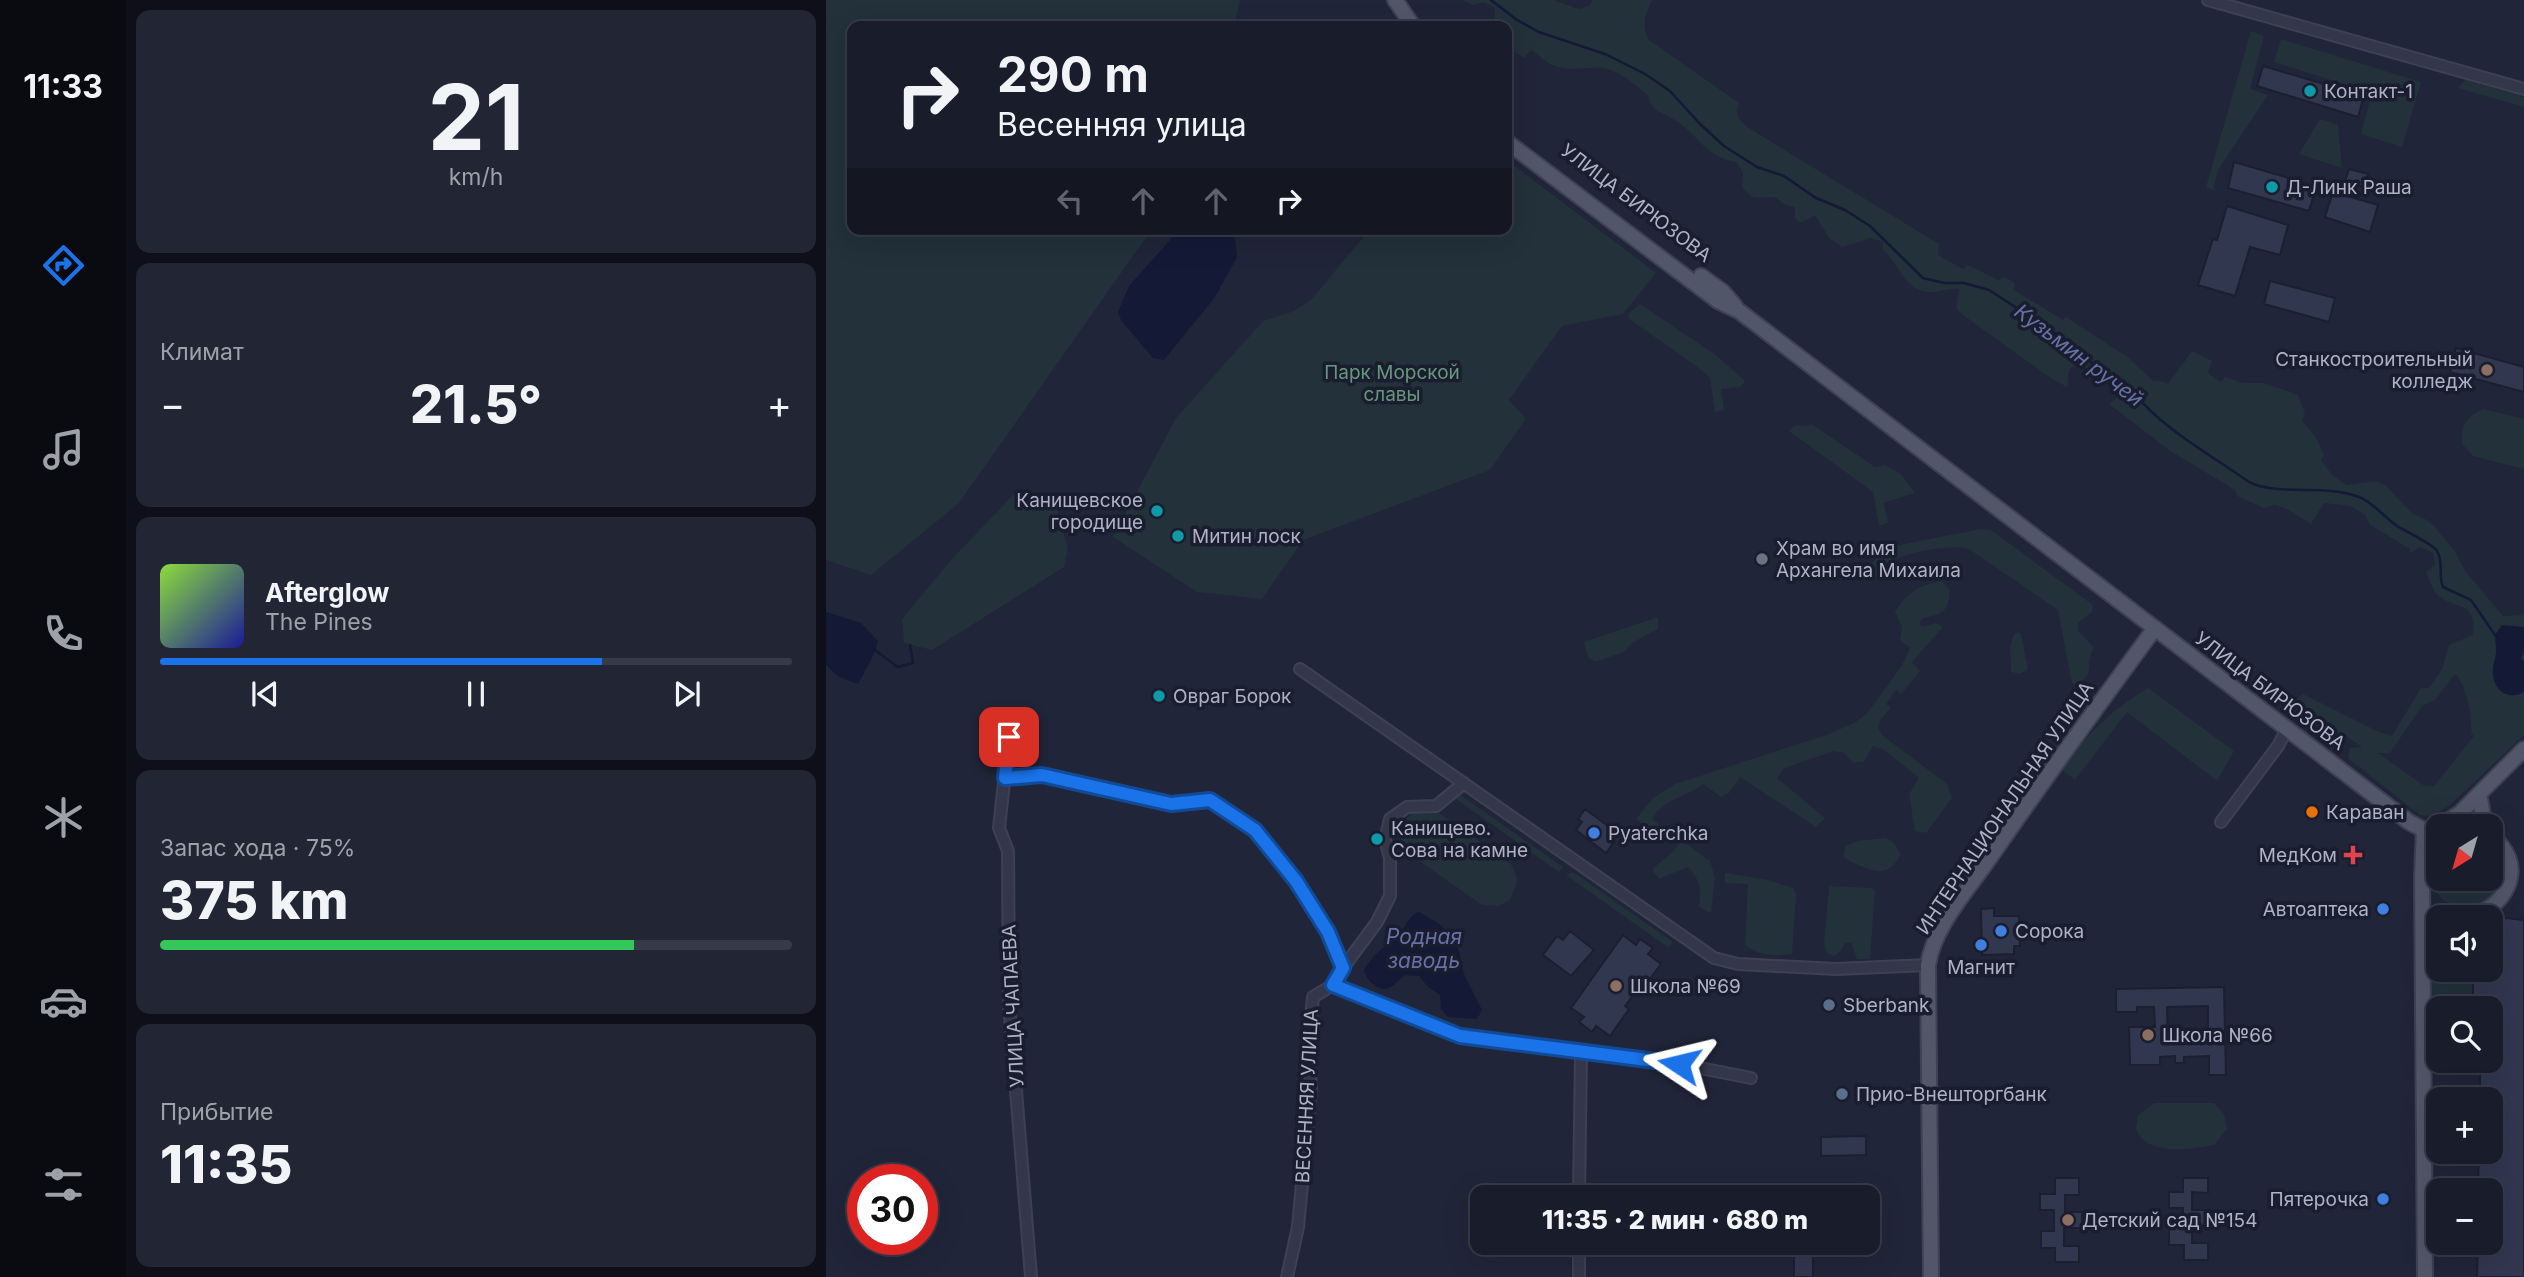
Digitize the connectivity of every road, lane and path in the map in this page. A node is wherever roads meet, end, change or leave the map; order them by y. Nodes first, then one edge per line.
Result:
1 (1384, 0) edge
2 (1395, 0) edge
3 (2208, 0) edge
4 (1399, 21) edge
5 (1410, 21) edge
6 (2524, 89) edge
7 (1512, 134) edge
8 (1512, 146) edge
9 (1739, 311) junction
10 (2155, 628) junction
11 (1300, 669) dead end
12 (2287, 729) junction
13 (1009, 737) dead end
14 (2524, 750) edge
15 (1005, 778) junction
16 (1464, 783) junction
17 (2479, 794) junction
18 (2458, 814) edge
19 (2483, 814) edge
20 (2221, 822) dead end
21 (2426, 826) edge
22 (2503, 850) edge
23 (2427, 891) edge
24 (2423, 924) junction
25 (1928, 965) junction
26 (1343, 968) junction
27 (1333, 985) junction
28 (1581, 1052) junction
29 (1751, 1079) dead end
30 (1579, 1185) edge
31 (1579, 1255) edge
32 (1031, 1277) edge
33 (1287, 1277) edge
34 (1579, 1277) edge
35 (1931, 1277) edge
36 (2425, 1277) edge

1 - 4 main road
2 - 5 main road
3 - 6 street
7 - 9 main road, УЛИЦА БИРЮЗОВА
8 - 9 main road, УЛИЦА БИРЮЗОВА
9 - 10 main road, УЛИЦА БИРЮЗОВА
10 - 12 main road, УЛИЦА БИРЮЗОВА
10 - 25 main road, ИНТЕРНАЦИОНАЛЬНАЯ УЛИЦА
11 - 16 street
12 - 20 street
12 - 21 main road, УЛИЦА БИРЮЗОВА
13 - 15 street, УЛИЦА ЧАПАЕВА
14 - 17 main road
15 - 26 street
15 - 32 street, УЛИЦА ЧАПАЕВА
16 - 25 street
16 - 26 street, ВЕСЕННЯЯ УЛИЦА
17 - 18 main road
17 - 19 main road
22 - 24 main road
23 - 24 main road
24 - 36 main road
25 - 35 main road, ИНТЕРНАЦИОНАЛЬНАЯ УЛИЦА
26 - 27 street, ВЕСЕННЯЯ УЛИЦА
27 - 28 street
27 - 33 street, ВЕСЕННЯЯ УЛИЦА
28 - 29 street
28 - 30 street
31 - 34 street

